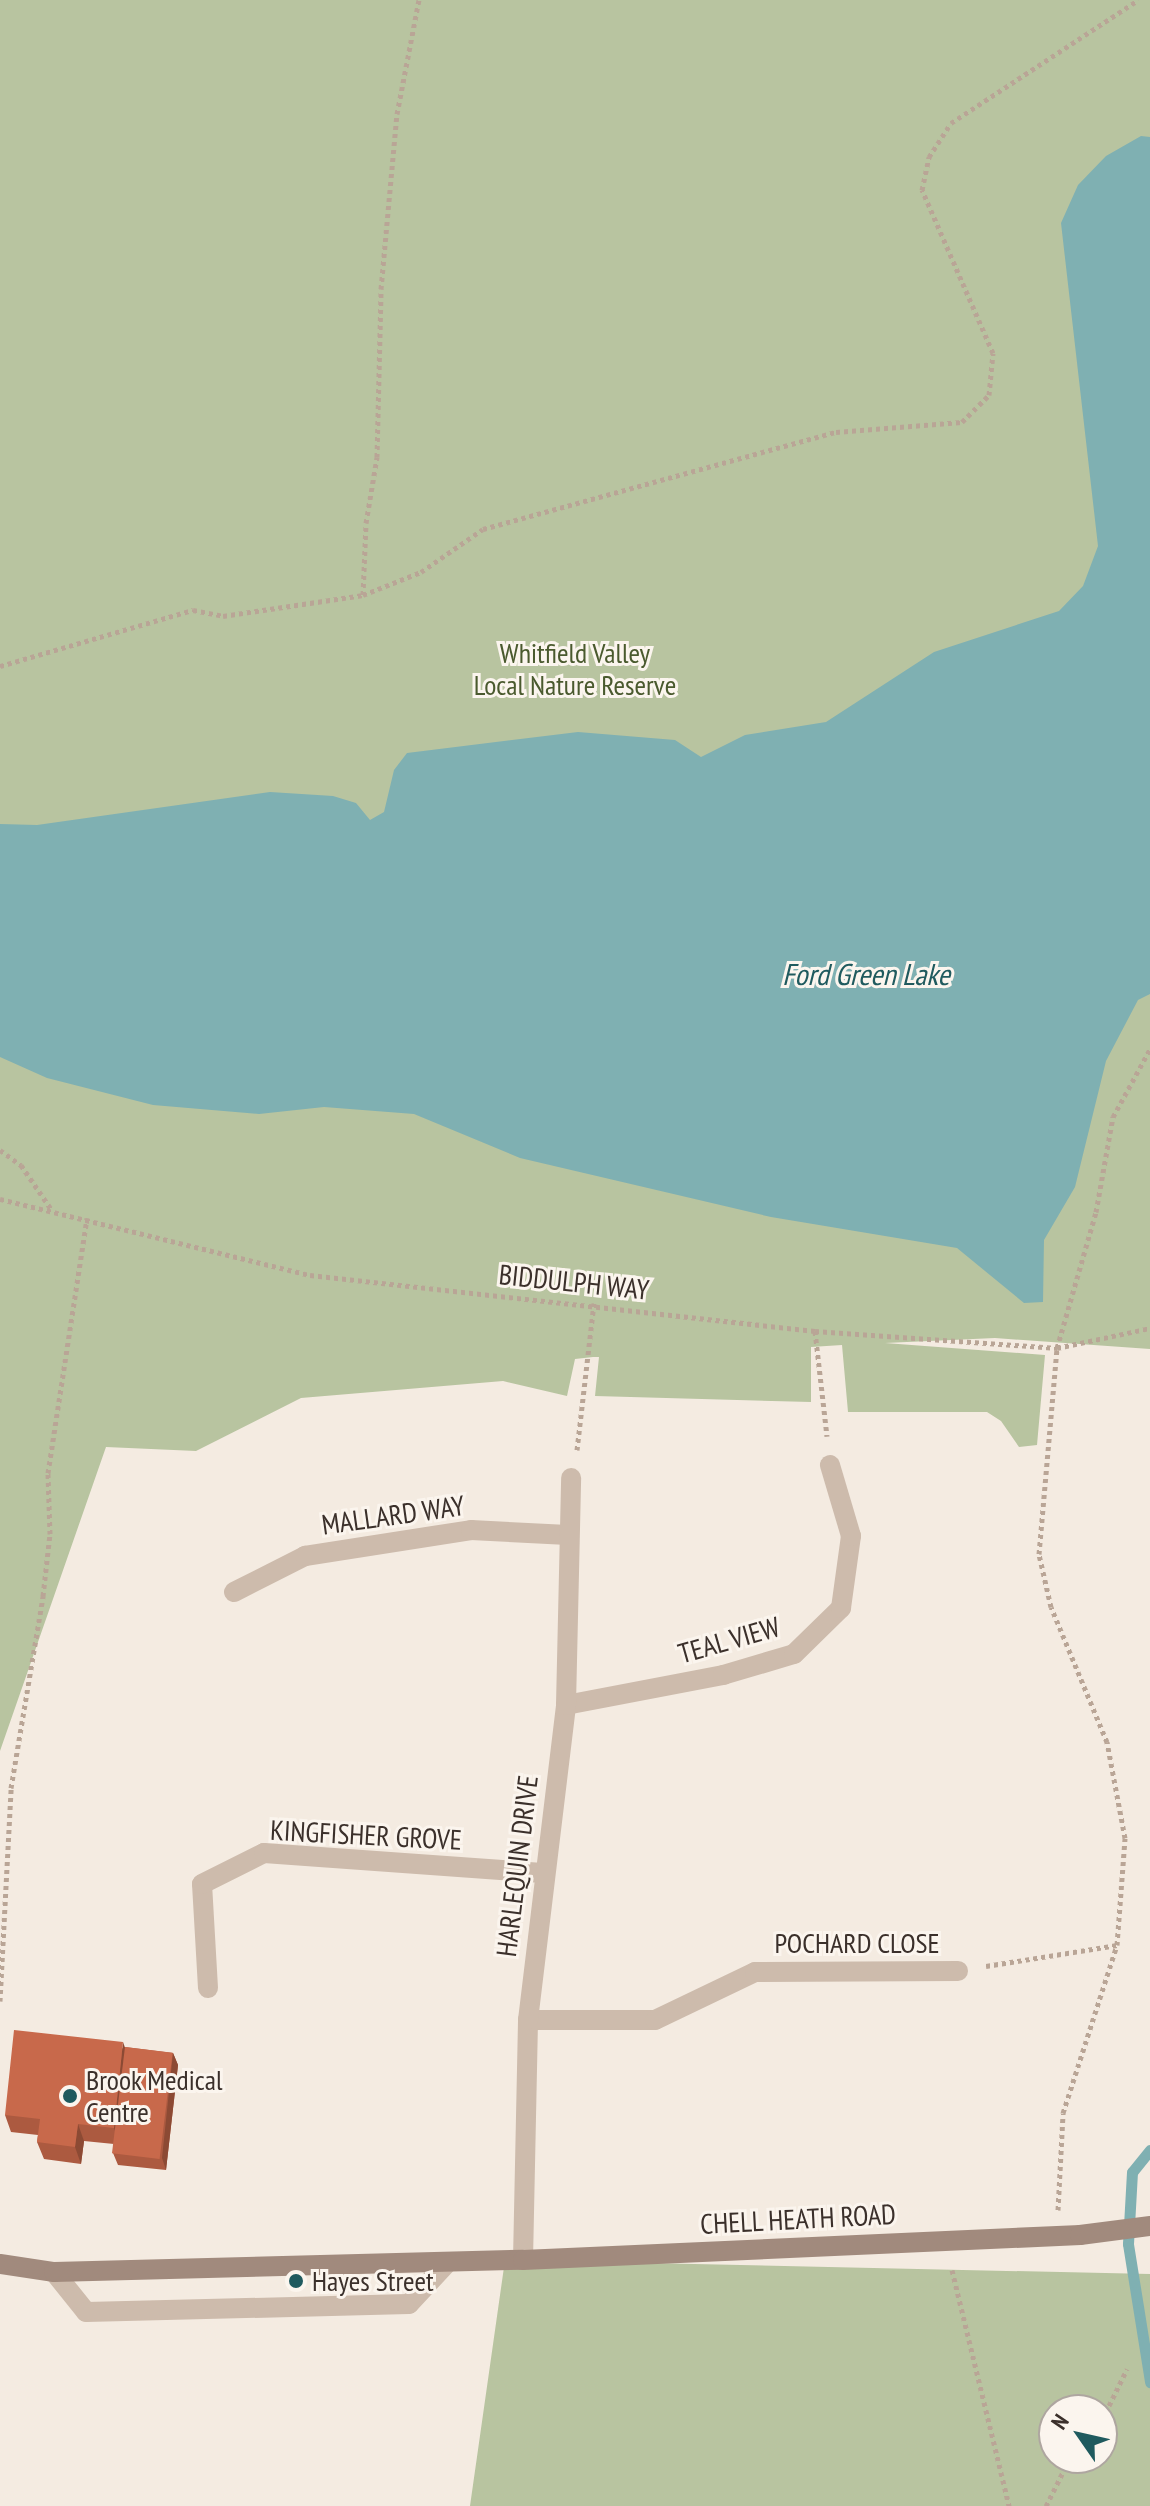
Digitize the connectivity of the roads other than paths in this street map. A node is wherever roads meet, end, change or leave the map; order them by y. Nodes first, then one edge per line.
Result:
1 (830, 1465) road end
2 (571, 1478) road end
3 (568, 1535) junction
4 (234, 1592) dead end
5 (566, 1705) junction
6 (542, 1873) junction
7 (958, 1971) road end
8 (208, 1988) dead end
9 (528, 2020) junction
10 (1146, 2227) edge
11 (523, 2260) junction
12 (448, 2262) junction
13 (0, 2264) edge
14 (54, 2272) junction

1 - 5 street, TEAL VIEW
2 - 3 street, HARLEQUIN DRIVE
3 - 4 street, MALLARD WAY
3 - 5 street, HARLEQUIN DRIVE
5 - 6 street, HARLEQUIN DRIVE
6 - 8 street, KINGFISHER GROVE
6 - 9 street, HARLEQUIN DRIVE
7 - 9 street, POCHARD CLOSE
9 - 11 street, HARLEQUIN DRIVE
10 - 11 street, CHELL HEATH ROAD
11 - 12 street, CHELL HEATH ROAD
12 - 14 street, CHELL HEATH ROAD
12 - 14 street
13 - 14 street, CHELL HEATH ROAD

